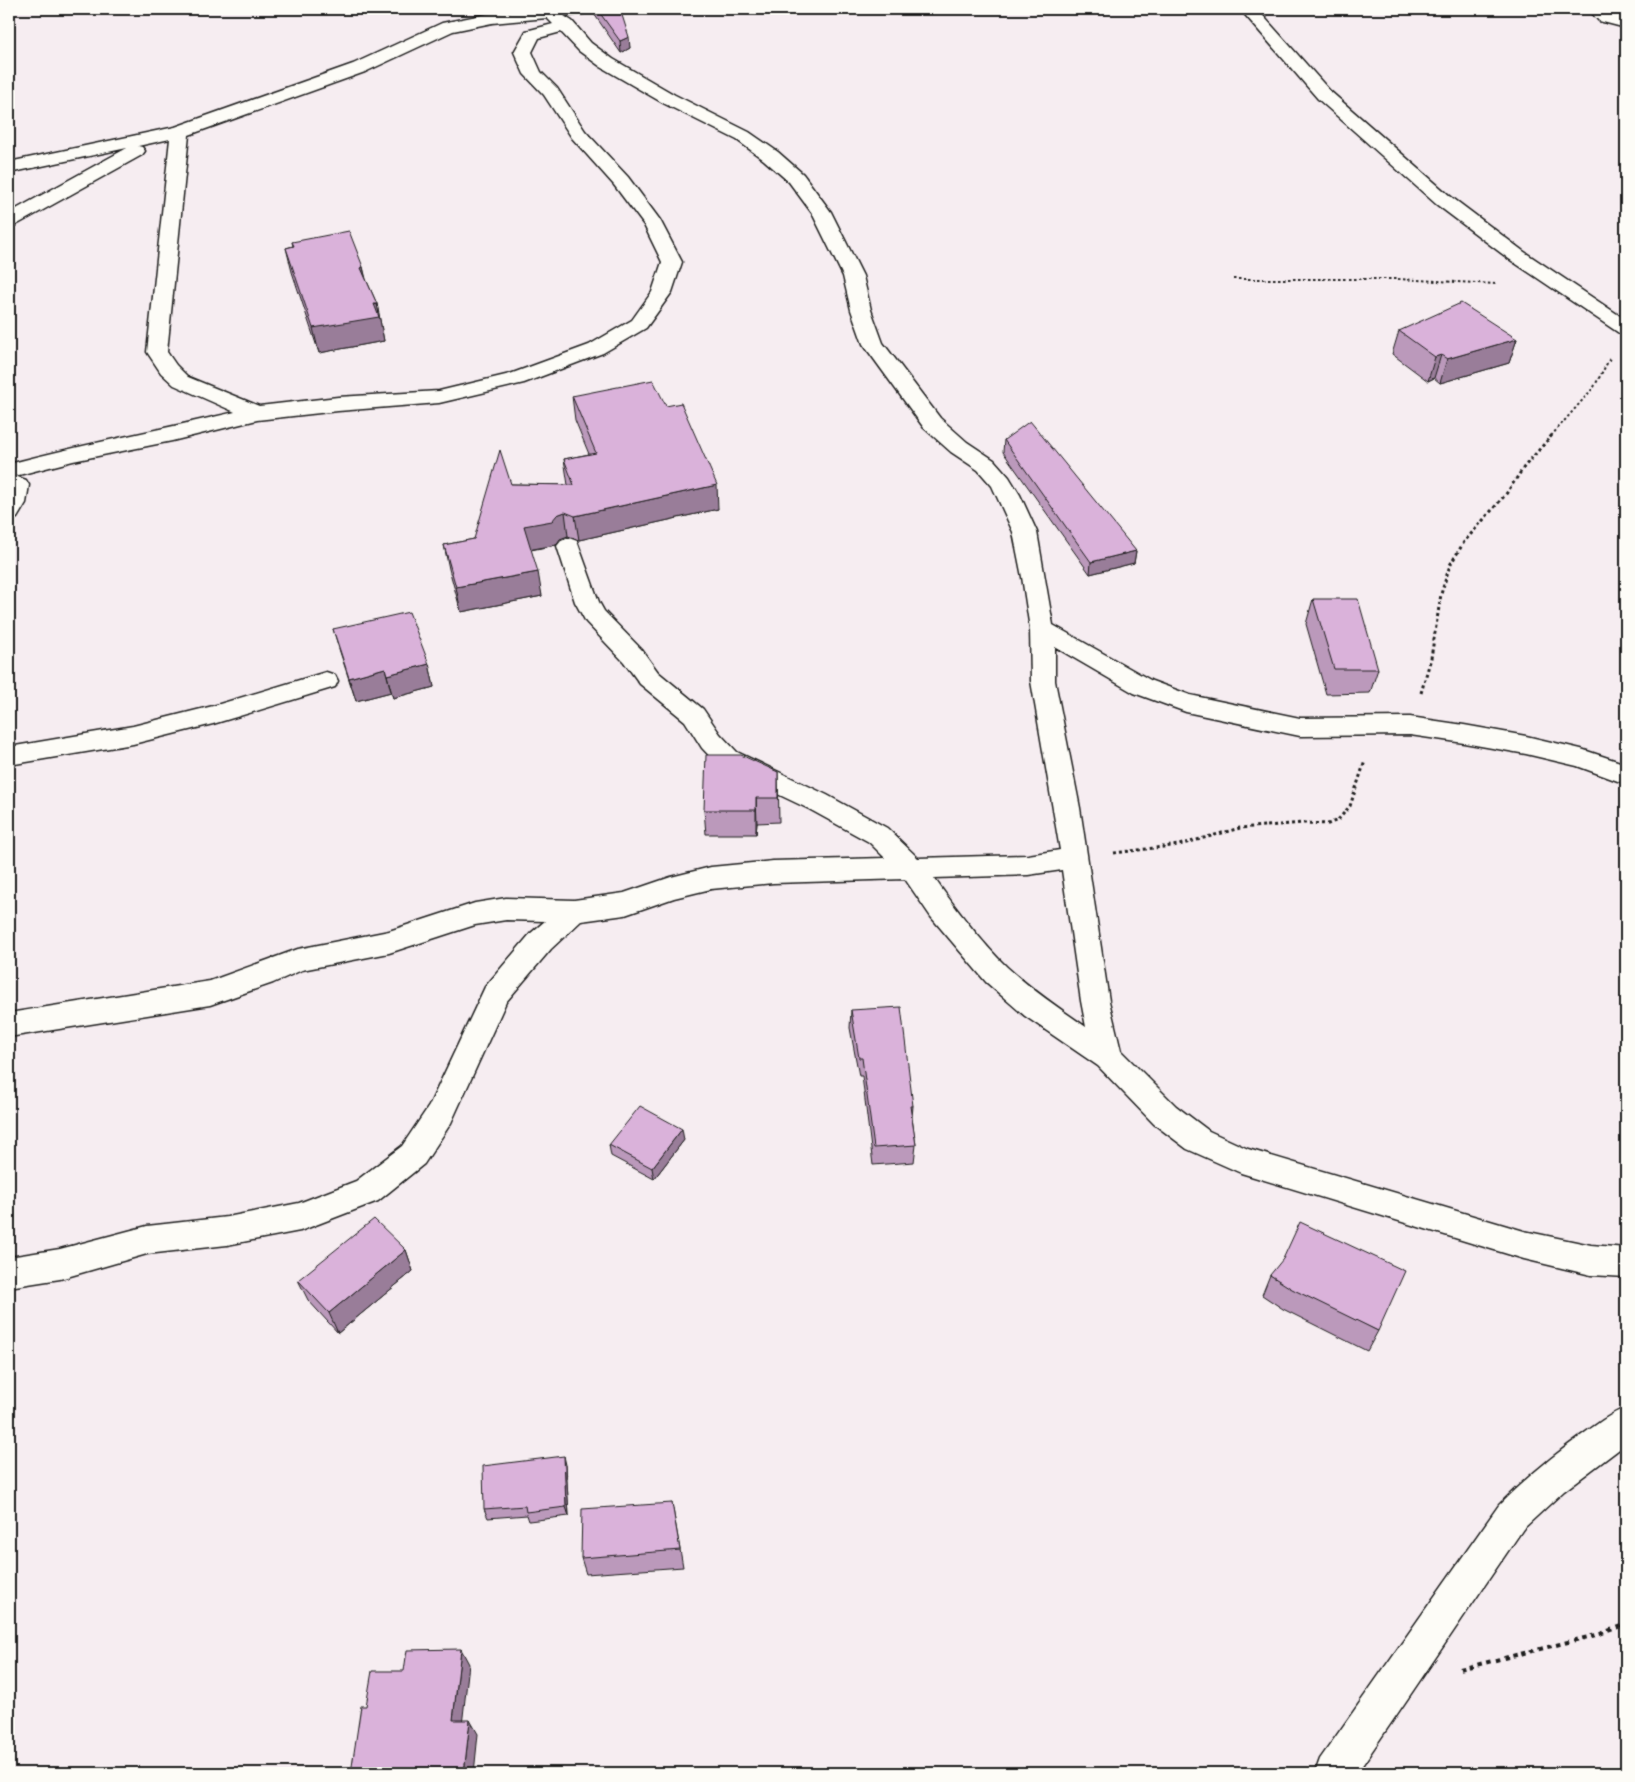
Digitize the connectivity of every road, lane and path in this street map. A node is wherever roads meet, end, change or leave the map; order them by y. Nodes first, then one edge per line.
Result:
1 (454, 9) edge
2 (1248, 9) edge
3 (1596, 9) edge
4 (566, 15) edge
5 (1626, 23) edge
6 (448, 27) junction
7 (171, 135) junction
8 (9, 167) edge
9 (9, 220) edge
10 (1233, 279) dead end
11 (1564, 287) junction
12 (1626, 329) edge
13 (257, 413) junction
14 (9, 471) edge
15 (9, 482) edge
16 (9, 512) edge
17 (569, 546) dead end
18 (1042, 629) junction
19 (326, 681) dead end
20 (1410, 726) junction
21 (9, 756) edge
22 (1626, 774) edge
23 (1073, 858) junction
24 (912, 868) junction
25 (574, 911) junction
26 (9, 1025) edge
27 (1108, 1057) junction
28 (1626, 1263) edge
29 (9, 1272) edge
30 (1626, 1424) edge
31 (1626, 1624) edge
32 (1394, 1685) junction
33 (1334, 1773) edge

1 - 6 street
2 - 11 street
3 - 5 street
4 - 6 street
4 - 13 street
4 - 18 street
6 - 7 street
7 - 8 street
7 - 9 street
7 - 13 street
10 - 11 path
11 - 12 street
12 - 20 path
13 - 14 street
15 - 16 street
17 - 24 street
18 - 20 street
18 - 23 street
19 - 21 street
20 - 22 street
20 - 23 path
23 - 24 street
23 - 27 street
24 - 25 street
24 - 27 street
25 - 26 street
25 - 29 street
27 - 28 street
30 - 32 street
31 - 32 path
32 - 33 street

